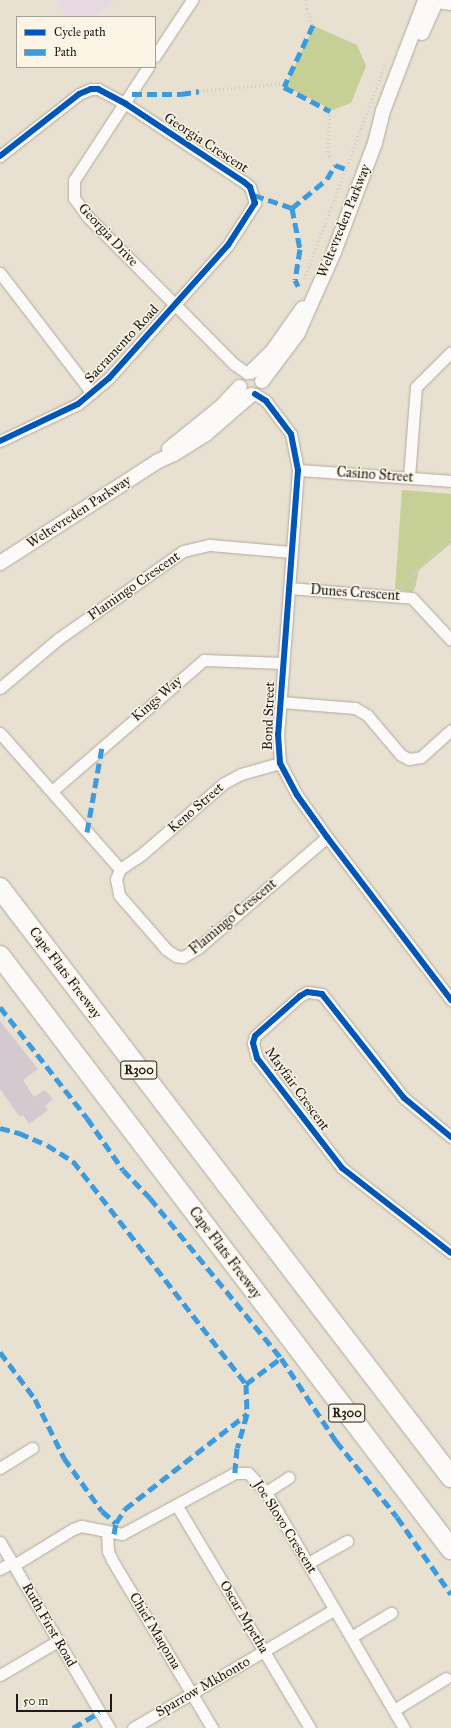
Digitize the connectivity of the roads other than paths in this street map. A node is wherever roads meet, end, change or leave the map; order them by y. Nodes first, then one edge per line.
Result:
1 (192, 0) edge
2 (441, 2) edge
3 (156, 54) edge
4 (147, 68) edge
5 (126, 104) junction
6 (0, 156) edge
7 (0, 273) edge
8 (175, 305) junction
9 (451, 352) edge
10 (253, 386) junction
11 (92, 393) junction
12 (0, 441) edge
13 (298, 470) junction
14 (409, 477) junction
15 (451, 481) edge
16 (291, 552) junction
17 (0, 563) edge
18 (289, 588) junction
19 (451, 640) edge
20 (283, 664) junction
21 (0, 688) edge
22 (281, 702) junction
23 (451, 730) edge
24 (0, 733) edge
25 (280, 763) junction
26 (52, 791) junction
27 (327, 837) junction
28 (120, 869) junction
29 (0, 888) edge
30 (0, 956) edge
31 (451, 1000) edge
32 (451, 1137) edge
33 (451, 1253) edge
34 (32, 1448) dead end
35 (0, 1468) edge
36 (289, 1477) dead end
37 (451, 1477) edge
38 (266, 1492) junction
39 (177, 1506) junction
40 (107, 1532) junction
41 (347, 1541) dead end
42 (0, 1542) edge
43 (451, 1549) edge
44 (308, 1563) junction
45 (13, 1564) junction
46 (0, 1569) edge
47 (335, 1609) junction
48 (391, 1613) dead end
49 (351, 1637) junction
50 (58, 1641) junction
51 (265, 1651) junction
52 (0, 1675) edge
53 (446, 1678) dead end
54 (191, 1694) junction
55 (394, 1710) junction
56 (109, 1728) edge
57 (133, 1728) edge
58 (212, 1728) edge
59 (310, 1728) edge
60 (404, 1728) edge

1 - 3 street
2 - 10 street, Weltevreden Parkway
4 - 5 street, Georgia Drive
5 - 6 street
5 - 8 street, Georgia Drive
5 - 8 street, Georgia Crescent
7 - 11 street
8 - 10 street, Georgia Drive
8 - 11 street, Sacramento Road
9 - 14 street
10 - 13 street, Bond Street
10 - 17 street, Weltevreden Parkway
11 - 12 street, Sacramento Road
13 - 14 street, Casino Street
13 - 16 street, Bond Street
14 - 15 street, Casino Street
16 - 18 street, Bond Street
16 - 21 street, Flamingo Crescent
18 - 19 street, Dunes Crescent
18 - 20 street, Bond Street
20 - 22 street, Bond Street
20 - 26 street, Kings Way
22 - 23 street
22 - 25 street, Bond Street
24 - 26 street
25 - 27 street, Bond Street
25 - 28 street, Keno Street
26 - 28 street
27 - 28 street, Flamingo Crescent
27 - 31 street, Bond Street
29 - 37 highway, Cape Flats Freeway / R300
30 - 43 highway, Cape Flats Freeway / R300
32 - 33 street, Mayfair Crescent
34 - 35 street
36 - 38 street
38 - 39 street, Joe Slovo Crescent
38 - 44 street, Joe Slovo Crescent
39 - 40 street, Joe Slovo Crescent
39 - 51 street, Oscar Mpetha
40 - 45 street, Joe Slovo Crescent
40 - 54 street, Chief Maqoma
41 - 44 street
42 - 45 street, Ruth First Road
44 - 47 street, Joe Slovo Crescent
45 - 46 street, Joe Slovo Crescent
45 - 50 street, Ruth First Road
47 - 49 street, Joe Slovo Crescent
47 - 51 street, Sparrow Mkhonto
48 - 49 street
49 - 55 street, Joe Slovo Crescent
50 - 52 street
50 - 56 street, Ruth First Road
51 - 54 street, Sparrow Mkhonto
51 - 59 street, Oscar Mpetha
53 - 55 street
54 - 57 street, Sparrow Mkhonto
54 - 58 street, Chief Maqoma
55 - 60 street, Joe Slovo Crescent

